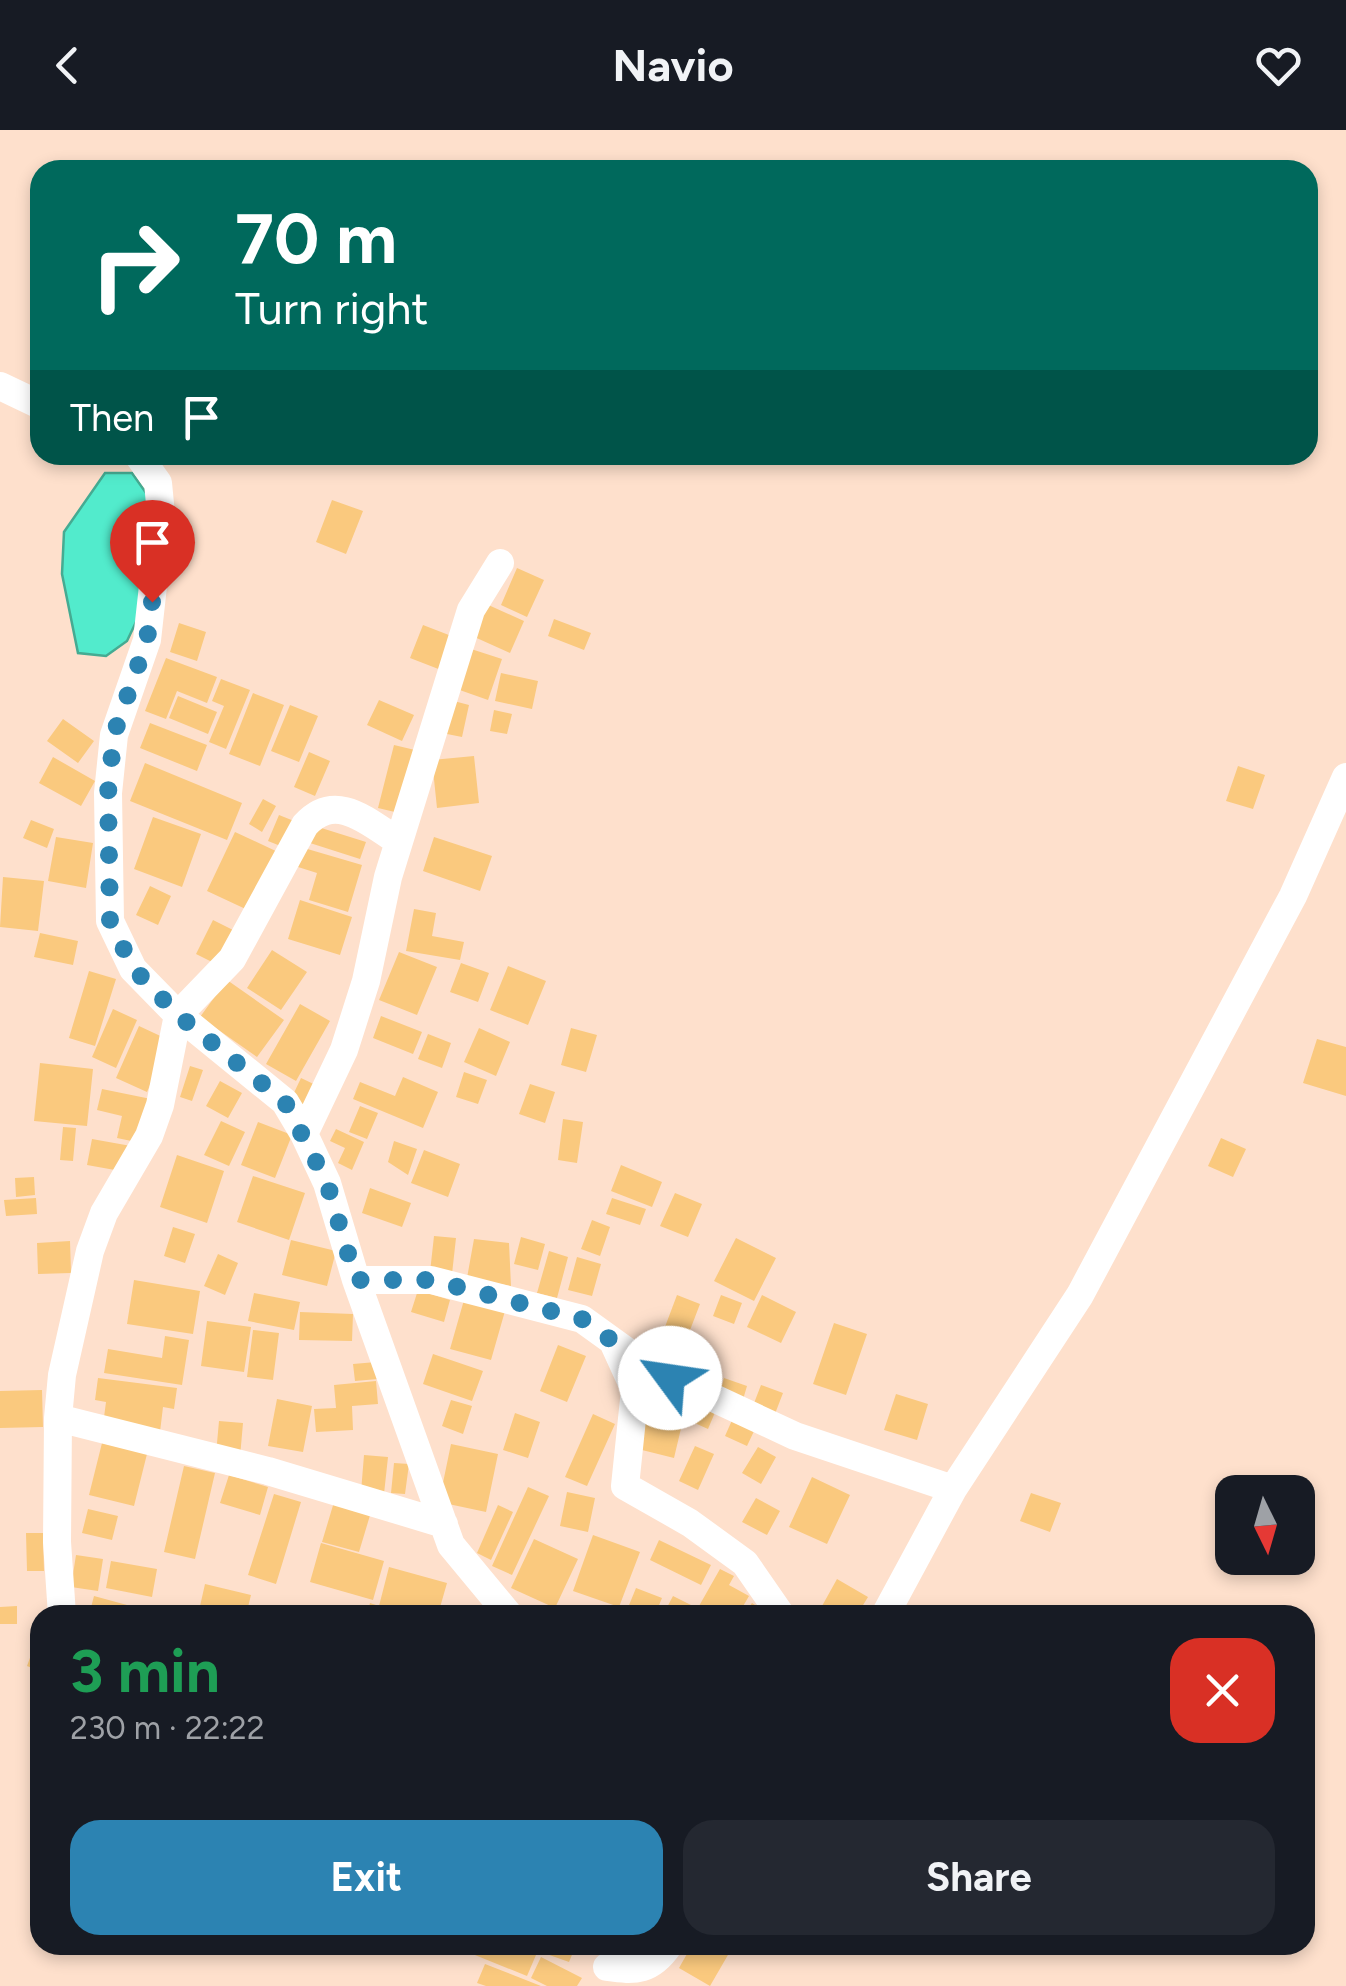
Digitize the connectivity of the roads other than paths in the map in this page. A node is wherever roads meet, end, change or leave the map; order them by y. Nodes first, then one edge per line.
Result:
1 (0, 386) edge
2 (30, 400) edge
3 (145, 465) edge
4 (500, 562) dead end
5 (1346, 777) edge
6 (398, 842) junction
7 (178, 1015) junction
8 (304, 1134) junction
9 (356, 1280) junction
10 (613, 1343) junction
11 (58, 1418) junction
12 (953, 1489) junction
13 (444, 1524) junction
14 (61, 1605) edge
15 (502, 1605) edge
16 (774, 1605) edge
17 (890, 1605) edge
18 (662, 1955) edge
19 (604, 1966) edge

1 - 2 street
3 - 7 street
4 - 6 street
5 - 12 street
6 - 7 street
6 - 8 street
7 - 8 street
7 - 11 street
8 - 9 street
9 - 10 street
9 - 13 street
10 - 12 street
10 - 16 street
11 - 13 street
11 - 14 street
12 - 17 street
13 - 15 street
18 - 19 street

